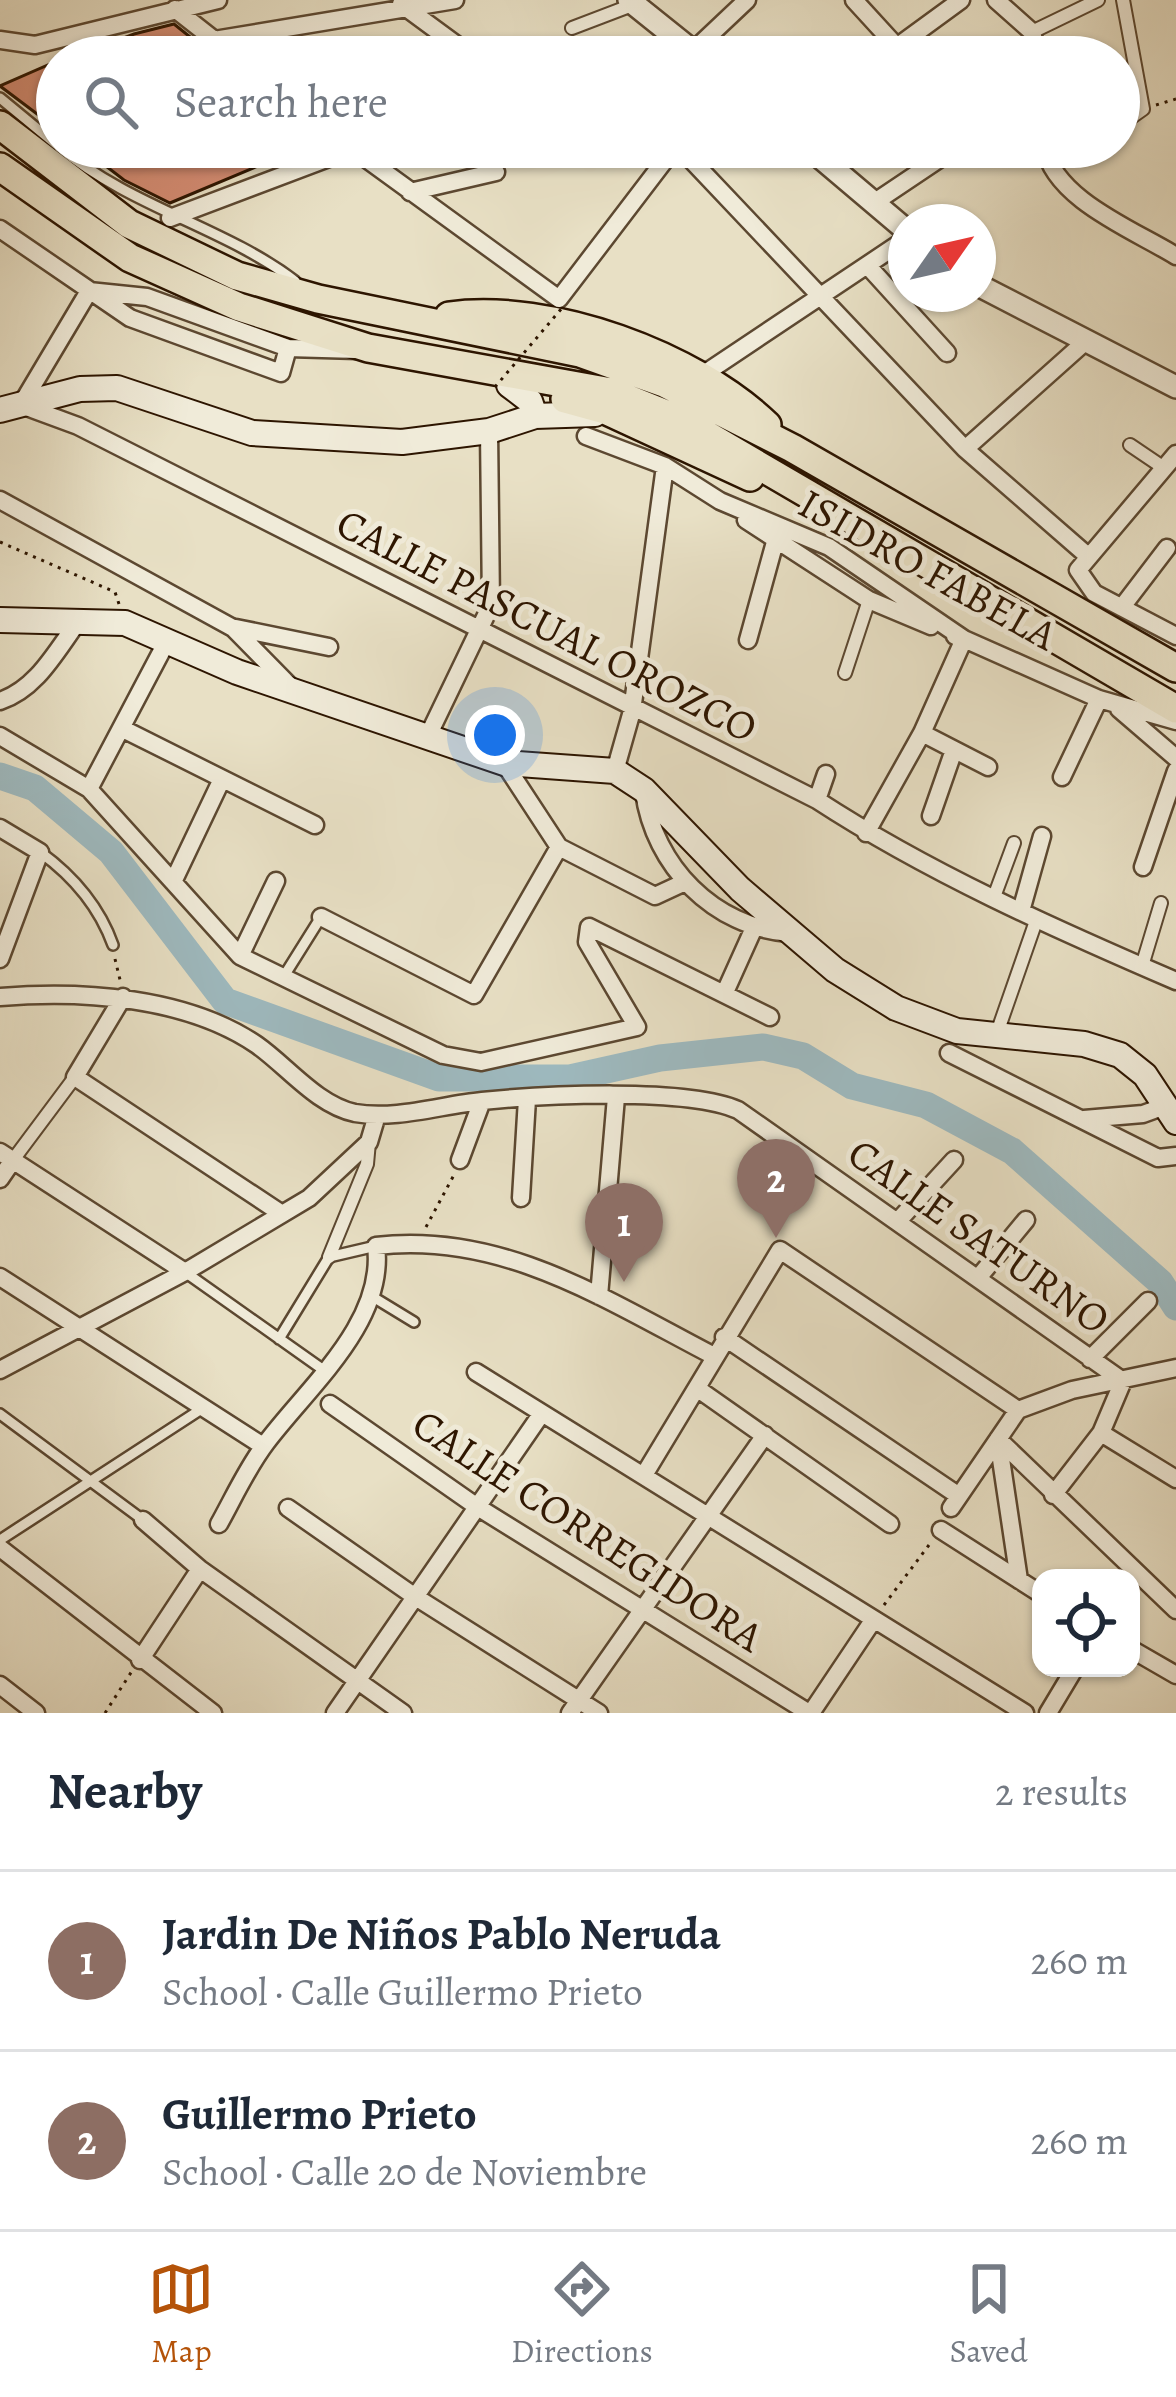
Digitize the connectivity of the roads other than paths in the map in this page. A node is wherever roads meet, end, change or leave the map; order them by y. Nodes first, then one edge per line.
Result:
1 (218, 0) edge
2 (454, 0) edge
3 (747, 0) edge
4 (854, 0) edge
5 (961, 0) edge
6 (996, 0) edge
7 (1098, 0) edge
8 (1123, 0) edge
9 (633, 2) edge
10 (402, 4) edge
11 (175, 9) junction
12 (572, 28) dead end
13 (1032, 32) junction
14 (70, 36) edge
15 (209, 36) edge
16 (235, 36) edge
17 (445, 36) edge
18 (675, 36) edge
19 (714, 36) edge
20 (879, 36) edge
21 (912, 36) edge
22 (1033, 36) edge
23 (1130, 36) edge
24 (0, 40) edge
25 (36, 45) edge
26 (0, 98) edge
27 (0, 125) edge
28 (36, 128) edge
29 (36, 153) edge
30 (0, 167) edge
31 (56, 168) edge
32 (92, 168) edge
33 (299, 168) edge
34 (380, 168) edge
35 (661, 168) edge
36 (697, 168) edge
37 (834, 168) edge
38 (926, 168) edge
39 (1055, 168) edge
40 (496, 172) dead end
41 (410, 192) junction
42 (875, 202) junction
43 (888, 214) edge
44 (170, 218) junction
45 (0, 229) edge
46 (888, 251) edge
47 (1176, 256) edge
48 (867, 265) junction
49 (89, 291) junction
50 (996, 294) edge
51 (819, 297) junction
52 (318, 299) junction
53 (422, 320) junction
54 (1086, 341) junction
55 (288, 348) junction
56 (368, 348) junction
57 (947, 352) dead end
58 (701, 376) junction
59 (496, 380) junction
60 (1176, 387) edge
61 (10, 408) edge
62 (535, 416) junction
63 (615, 416) junction
64 (489, 431) junction
65 (586, 436) dead end
66 (1130, 445) dead end
67 (792, 448) junction
68 (965, 449) junction
69 (1170, 462) edge
70 (665, 466) junction
71 (783, 477) junction
72 (0, 500) edge
73 (721, 501) junction
74 (776, 542) junction
75 (1167, 548) dead end
76 (1088, 557) junction
77 (1035, 590) junction
78 (869, 601) junction
79 (1122, 607) junction
80 (0, 620) edge
81 (1018, 621) junction
82 (76, 623) junction
83 (233, 628) junction
84 (478, 633) junction
85 (1176, 636) edge
86 (964, 639) junction
87 (748, 640) dead end
88 (167, 641) junction
89 (329, 647) dead end
90 (1176, 671) edge
91 (845, 673) dead end
92 (297, 693) junction
93 (1176, 697) edge
94 (0, 701) edge
95 (1107, 702) junction
96 (1176, 709) edge
97 (632, 711) junction
98 (1176, 721) edge
99 (123, 729) junction
100 (922, 734) junction
101 (0, 736) edge
102 (427, 738) junction
103 (954, 750) junction
104 (1176, 758) edge
105 (504, 763) junction
106 (988, 767) dead end
107 (615, 770) junction
108 (1176, 771) edge
109 (826, 774) dead end
110 (1062, 777) dead end
111 (222, 779) junction
112 (89, 789) junction
113 (644, 790) junction
114 (817, 800) junction
115 (931, 816) dead end
116 (315, 825) dead end
117 (0, 828) edge
118 (866, 832) junction
119 (1042, 836) dead end
120 (1014, 843) dead end
121 (559, 847) junction
122 (40, 853) junction
123 (1142, 867) dead end
124 (276, 881) dead end
125 (172, 882) junction
126 (683, 883) junction
127 (994, 897) junction
128 (1161, 903) dead end
129 (1028, 916) junction
130 (321, 917) joint
131 (753, 930) junction
132 (789, 933) junction
133 (112, 945) road end
134 (240, 956) junction
135 (0, 959) edge
136 (1142, 966) junction
137 (284, 976) junction
138 (1176, 981) edge
139 (726, 990) junction
140 (0, 997) edge
141 (123, 997) junction
142 (770, 1017) dead end
143 (997, 1033) junction
144 (949, 1053) dead end
145 (75, 1077) junction
146 (616, 1097) junction
147 (527, 1099) junction
148 (482, 1101) junction
149 (1171, 1114) edge
150 (377, 1115) junction
151 (1081, 1119) junction
152 (369, 1142) junction
153 (6, 1156) edge
154 (1176, 1156) edge
155 (460, 1160) road end
156 (953, 1160) dead end
157 (0, 1179) edge
158 (521, 1198) dead end
159 (279, 1212) junction
160 (1026, 1220) dead end
161 (898, 1221) junction
162 (376, 1246) junction
163 (329, 1257) junction
164 (185, 1272) junction
165 (0, 1277) edge
166 (978, 1278) junction
167 (599, 1296) junction
168 (373, 1297) junction
169 (1148, 1301) dead end
170 (414, 1322) dead end
171 (77, 1330) junction
172 (724, 1336) junction
173 (279, 1339) junction
174 (714, 1356) junction
175 (1090, 1358) junction
176 (1176, 1368) edge
177 (0, 1370) edge
178 (325, 1371) junction
179 (476, 1372) dead end
180 (1123, 1381) junction
181 (698, 1389) junction
182 (330, 1404) dead end
183 (203, 1408) junction
184 (1018, 1410) junction
185 (542, 1413) junction
186 (0, 1414) edge
187 (1101, 1433) junction
188 (765, 1435) junction
189 (998, 1439) junction
190 (263, 1446) junction
191 (644, 1475) junction
192 (1176, 1479) edge
193 (92, 1481) junction
194 (1053, 1495) junction
195 (476, 1506) junction
196 (288, 1508) dead end
197 (707, 1516) junction
198 (143, 1520) joint
199 (219, 1524) dead end
200 (890, 1524) dead end
201 (941, 1529) road end
202 (0, 1544) edge
203 (200, 1569) junction
204 (1019, 1580) junction
205 (1032, 1588) edge
206 (414, 1596) junction
207 (1176, 1610) edge
208 (641, 1612) junction
209 (872, 1622) junction
210 (1140, 1653) edge
211 (140, 1660) junction
212 (1176, 1675) edge
213 (1070, 1677) edge
214 (358, 1683) junction
215 (0, 1685) edge
216 (574, 1707) edge
217 (35, 1713) edge
218 (213, 1713) edge
219 (335, 1713) edge
220 (403, 1713) edge
221 (599, 1713) edge
222 (810, 1713) edge
223 (1025, 1713) edge
224 (1048, 1713) edge

1 - 11 street
2 - 10 street
3 - 19 street
4 - 20 street
5 - 21 street
6 - 13 street
7 - 13 street
8 - 23 street
9 - 12 street
9 - 18 street
10 - 16 street
10 - 17 street
11 - 14 street
11 - 15 street
13 - 22 street
24 - 25 street
26 - 28 lane
27 - 29 highway
30 - 56 highway
31 - 52 highway
32 - 44 lane
33 - 44 street
34 - 41 street
35 - 41 street
36 - 51 street
37 - 42 street
38 - 42 street
39 - 47 street
40 - 41 street
42 - 43 street
44 - 52 lane
45 - 49 street
46 - 48 street
48 - 51 street
48 - 57 street
49 - 55 street
49 - 55 street
49 - 61 street
50 - 54 street
51 - 58 street
51 - 68 street
52 - 53 highway
53 - 58 highway
53 - 67 highway
54 - 60 street
54 - 68 street
55 - 56 street
56 - 59 highway
58 - 67 highway
59 - 62 main road
59 - 63 highway
59 - 71 highway
61 - 64 main road
61 - 84 street, CALLE PASCUAL OROZCO
62 - 63 main road
62 - 64 main road
63 - 71 highway
64 - 84 street
65 - 70 street, ISIDRO FABELA
66 - 69 street
67 - 77 highway
68 - 76 street
69 - 76 street
70 - 73 street, ISIDRO FABELA
70 - 97 street
71 - 81 highway
72 - 83 street
73 - 74 street
73 - 86 street, ISIDRO FABELA
74 - 78 street
74 - 87 street
75 - 79 street
76 - 79 street
77 - 81 highway
77 - 90 highway
78 - 86 street
78 - 91 street
79 - 85 street
80 - 82 main road
81 - 96 highway
82 - 88 main road
82 - 94 street
83 - 89 street
83 - 92 street
84 - 97 street, CALLE PASCUAL OROZCO
84 - 102 street
86 - 95 street, ISIDRO FABELA
86 - 100 street
88 - 92 main road
88 - 99 street
90 - 93 highway
92 - 102 main road
95 - 98 street, ISIDRO FABELA
95 - 104 street
95 - 110 street
97 - 107 street
97 - 114 street, CALLE PASCUAL OROZCO
99 - 111 street
99 - 112 street
100 - 103 street
100 - 118 street
101 - 112 street
102 - 105 main road
103 - 106 street
103 - 115 street
105 - 107 main road
105 - 121 street
107 - 113 main road
108 - 123 street
109 - 114 street
111 - 116 street
111 - 125 street
112 - 125 street
113 - 126 street
113 - 132 main road
114 - 118 street, CALLE PASCUAL OROZCO
117 - 122 street
118 - 127 street, CALLE PASCUAL OROZCO
119 - 129 street
120 - 127 street
121 - 126 street
121 - 130 street
122 - 133 lane
122 - 135 street
124 - 134 street
125 - 134 street
126 - 131 street
127 - 129 street, CALLE PASCUAL OROZCO
128 - 136 street
129 - 136 street, CALLE PASCUAL OROZCO
129 - 143 street
130 - 137 lane
131 - 132 street
131 - 139 street
132 - 143 main road
134 - 137 street
136 - 138 street, CALLE PASCUAL OROZCO
137 - 139 street
139 - 142 street
140 - 141 street
141 - 145 street
141 - 150 street
143 - 149 main road
144 - 151 street
145 - 153 street
145 - 159 street
146 - 147 street, CALLE SATURNO
146 - 161 street, CALLE SATURNO
146 - 167 street
147 - 148 street, CALLE SATURNO
147 - 158 street
148 - 150 street, CALLE SATURNO
148 - 155 street
149 - 151 street
150 - 152 street
151 - 154 street
152 - 159 street
152 - 163 street
153 - 157 street
153 - 164 street
156 - 161 street
159 - 164 street
160 - 166 street
161 - 166 street, CALLE SATURNO
162 - 163 lane
162 - 167 street
162 - 168 street
163 - 173 lane
164 - 171 street
164 - 173 lane
165 - 171 street
166 - 175 street, CALLE SATURNO
167 - 174 street
168 - 170 lane
168 - 178 street
169 - 175 street
171 - 177 street
171 - 183 street
172 - 174 street
172 - 184 street
172 - 189 street
173 - 178 lane
174 - 181 street
175 - 180 street, CALLE SATURNO
176 - 180 street
178 - 190 street
179 - 185 street
180 - 184 street
180 - 187 street
181 - 188 street
181 - 191 street
182 - 195 street, CALLE CORREGIDORA
183 - 190 street
183 - 193 lane
184 - 189 street
185 - 191 street
185 - 195 street
186 - 193 lane
187 - 192 street
187 - 194 street
188 - 197 street
188 - 200 street
189 - 194 street
189 - 204 street
190 - 199 street
191 - 197 street
193 - 198 lane
193 - 202 lane
194 - 207 street
195 - 206 street
195 - 208 street, CALLE CORREGIDORA
196 - 206 street
197 - 208 street
197 - 209 street
198 - 203 street
201 - 204 street
202 - 211 street
203 - 211 street
203 - 214 street
204 - 205 street
206 - 214 street
206 - 216 street
208 - 216 street
208 - 222 street, CALLE CORREGIDORA
209 - 222 street
209 - 223 street
210 - 212 street
211 - 218 street
213 - 224 street
214 - 219 street
214 - 220 street
215 - 217 street
216 - 221 street

